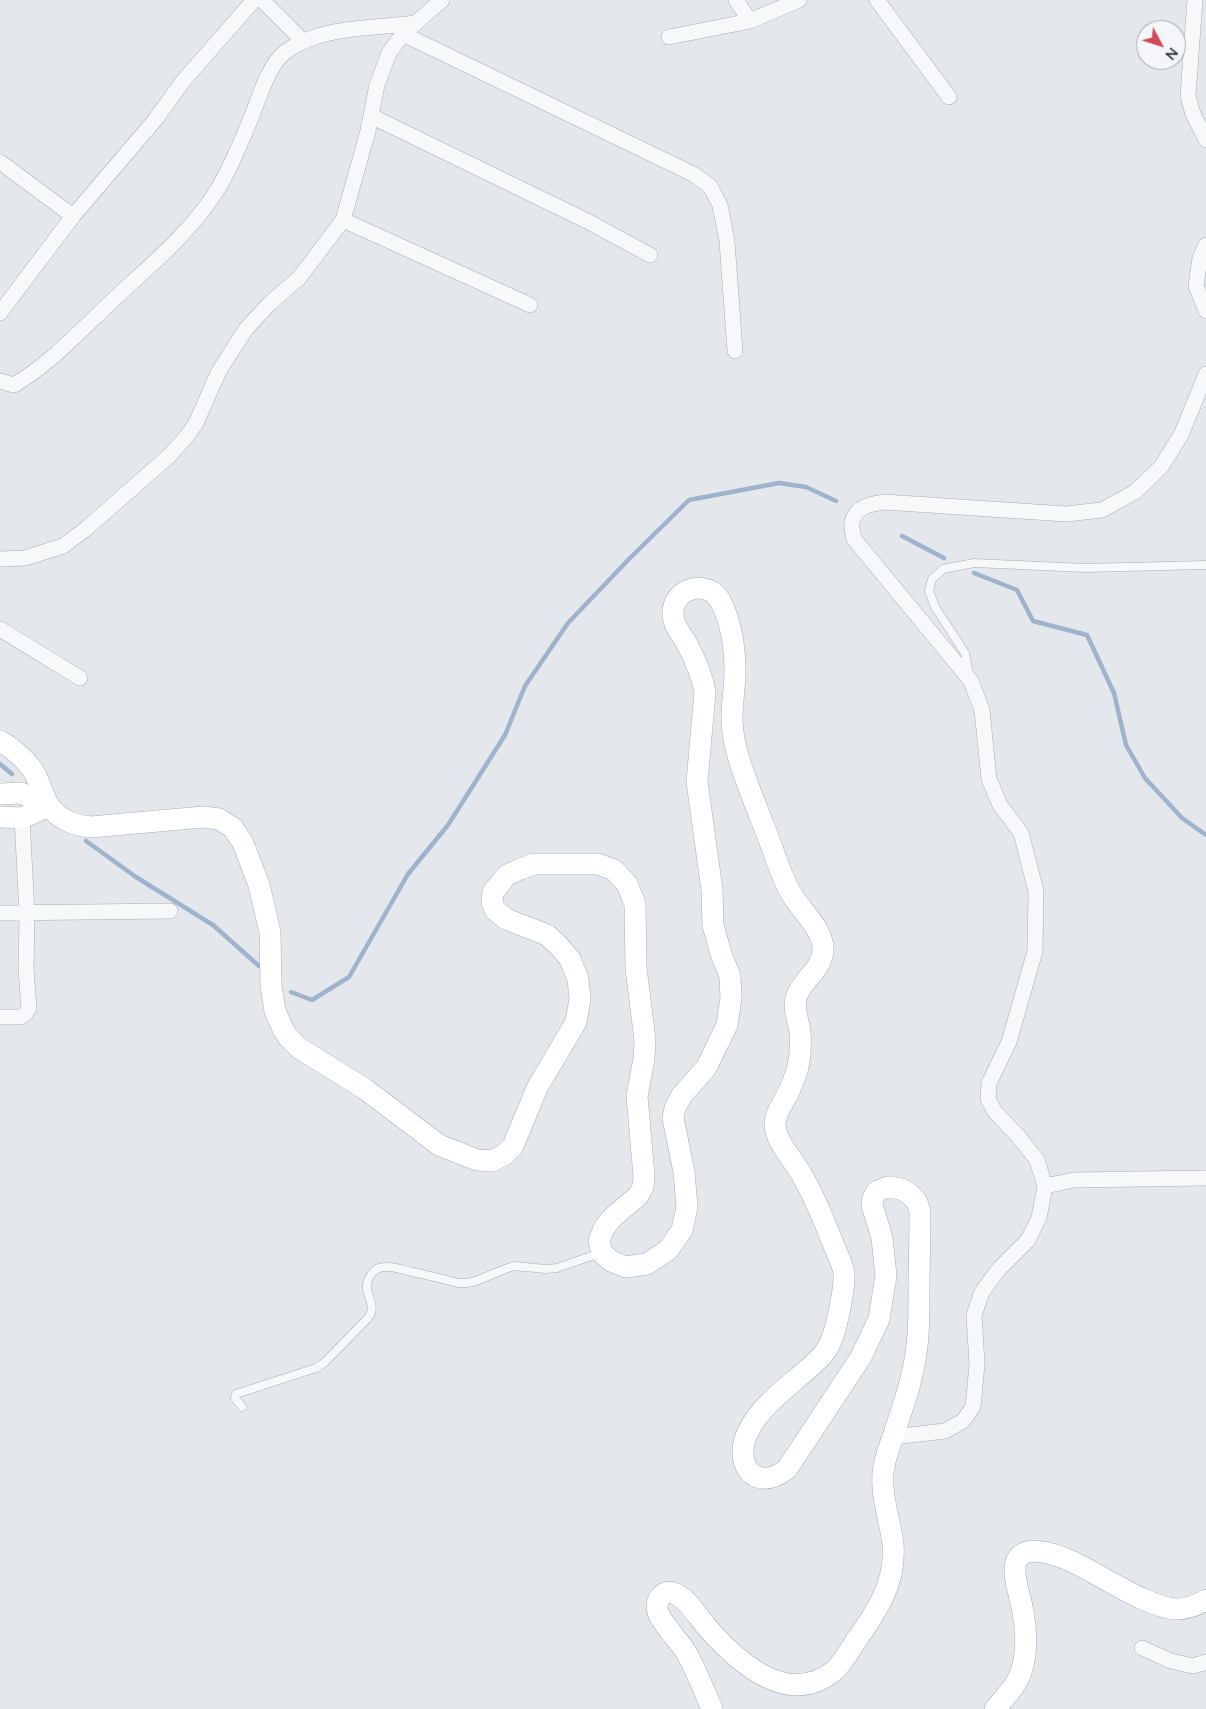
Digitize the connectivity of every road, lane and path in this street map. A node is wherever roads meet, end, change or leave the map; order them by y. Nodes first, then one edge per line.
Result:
1 (254, 0) edge
2 (262, 0) edge
3 (442, 0) edge
4 (736, 0) edge
5 (799, 0) edge
6 (877, 0) edge
7 (1196, 0) edge
8 (750, 21) junction
9 (416, 23) junction
10 (403, 34) junction
11 (669, 38) dead end
12 (303, 41) junction
13 (949, 97) dead end
14 (371, 116) junction
15 (1206, 140) edge
16 (0, 162) edge
17 (73, 216) junction
18 (343, 220) junction
19 (1206, 245) edge
20 (650, 255) dead end
21 (530, 306) dead end
22 (1206, 311) edge
23 (0, 313) edge
24 (734, 351) dead end
25 (1206, 374) edge
26 (0, 381) edge
27 (0, 559) edge
28 (1206, 565) edge
29 (0, 629) edge
30 (80, 678) dead end
31 (970, 681) junction
32 (0, 741) edge
33 (0, 794) edge
34 (49, 806) junction
35 (0, 817) edge
36 (22, 818) junction
37 (170, 911) dead end
38 (0, 913) edge
39 (27, 914) junction
40 (0, 1017) edge
41 (1206, 1178) edge
42 (1045, 1186) junction
43 (602, 1253) junction
44 (242, 1407) dead end
45 (893, 1437) junction
46 (1206, 1600) edge
47 (1142, 1648) dead end
48 (1206, 1662) edge
49 (712, 1709) edge
50 (995, 1709) edge

1 - 17 street
2 - 12 street
3 - 9 street
4 - 8 street
5 - 8 street
6 - 13 street
7 - 15 street
8 - 11 street
9 - 10 street
9 - 12 street
10 - 14 street
10 - 24 street
12 - 26 street
14 - 18 street
14 - 20 street
16 - 17 street
17 - 23 street
18 - 21 street
18 - 27 street
19 - 22 street
25 - 31 street
28 - 31 lane
29 - 30 street
31 - 42 street
32 - 34 street
33 - 34 street
34 - 36 street
34 - 43 street
35 - 36 street
36 - 39 street
37 - 39 street
38 - 39 street
39 - 40 street
41 - 42 street
42 - 45 street
43 - 44 lane
43 - 45 street
45 - 49 street
46 - 50 street
47 - 48 street

